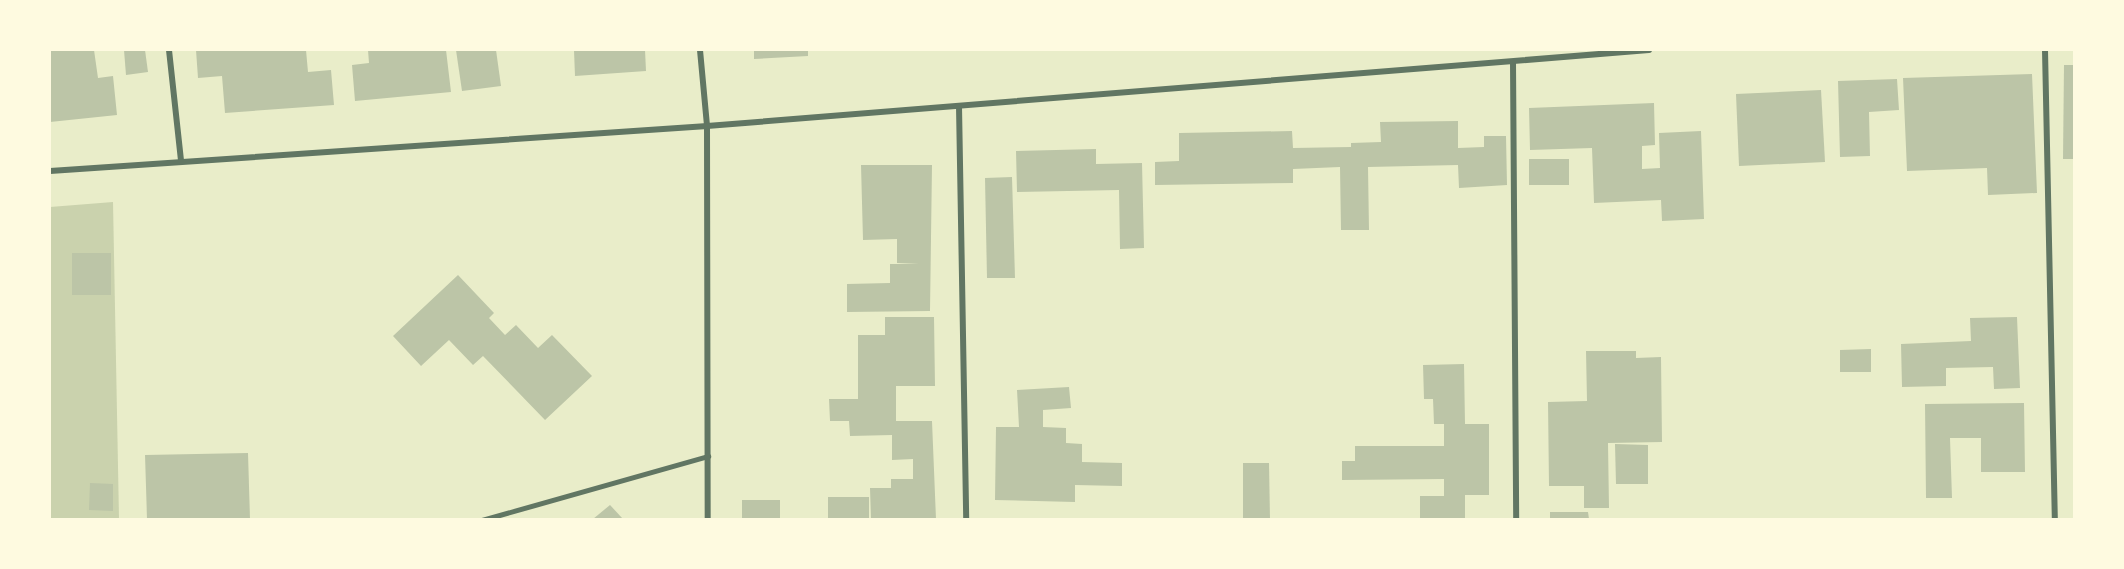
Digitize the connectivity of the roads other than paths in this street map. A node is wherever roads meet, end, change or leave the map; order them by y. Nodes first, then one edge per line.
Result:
1 (169, 50) edge
2 (700, 50) edge
3 (1649, 50) edge
4 (2045, 50) edge
5 (1568, 53) edge
6 (1513, 62) junction
7 (959, 106) junction
8 (707, 126) junction
9 (181, 161) junction
10 (50, 171) edge
11 (708, 456) junction
12 (482, 519) edge
13 (708, 519) edge
14 (966, 519) edge
15 (1516, 519) edge
16 (2055, 519) edge

1 - 9 street
2 - 8 street
3 - 5 street
4 - 16 street
5 - 6 street
6 - 7 street
6 - 15 street
7 - 8 street
7 - 14 street
8 - 9 street
8 - 11 street
9 - 10 street
11 - 12 lane
11 - 13 street

